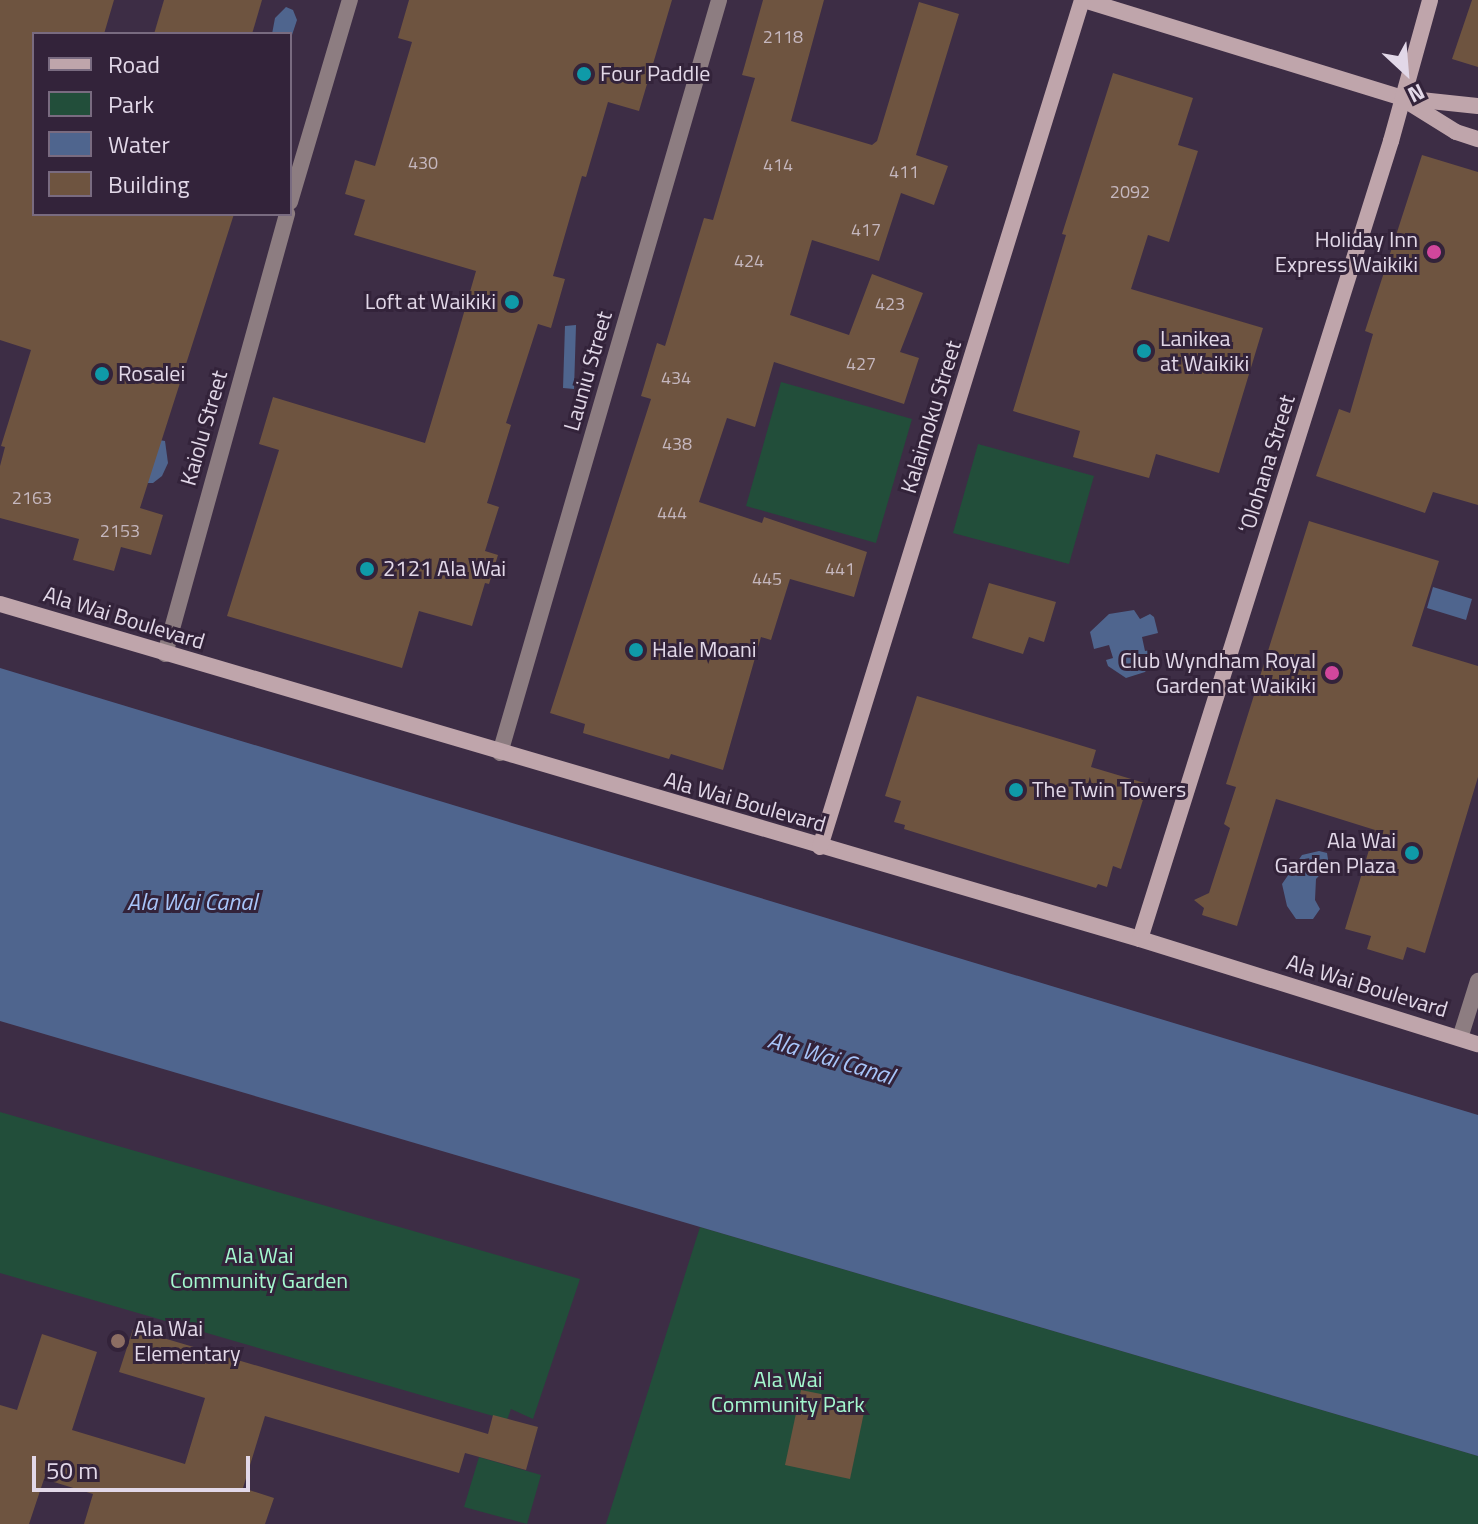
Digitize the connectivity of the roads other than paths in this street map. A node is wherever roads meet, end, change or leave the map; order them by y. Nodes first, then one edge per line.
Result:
1 (350, 0) edge
2 (719, 0) edge
3 (1083, 0) edge
4 (1430, 0) edge
5 (1402, 98) junction
6 (1478, 106) edge
7 (1478, 139) edge
8 (292, 195) edge
9 (286, 216) edge
10 (0, 604) edge
11 (165, 654) junction
12 (500, 753) junction
13 (820, 847) junction
14 (1140, 939) junction
15 (1478, 981) edge
16 (1460, 1038) junction
17 (1478, 1044) edge

1 - 8 street
2 - 12 street, Launiu Street
3 - 5 street
3 - 13 street, Kalaimoku Street
4 - 5 street, ʻOlohana Street
5 - 6 street
5 - 7 street
5 - 14 street, ʻOlohana Street
9 - 11 street, Kaiolu Street
10 - 11 street, Ala Wai Boulevard
11 - 12 street, Ala Wai Boulevard
12 - 13 street, Ala Wai Boulevard
13 - 14 street, Ala Wai Boulevard
14 - 16 street, Ala Wai Boulevard
15 - 16 street
16 - 17 street, Ala Wai Boulevard

